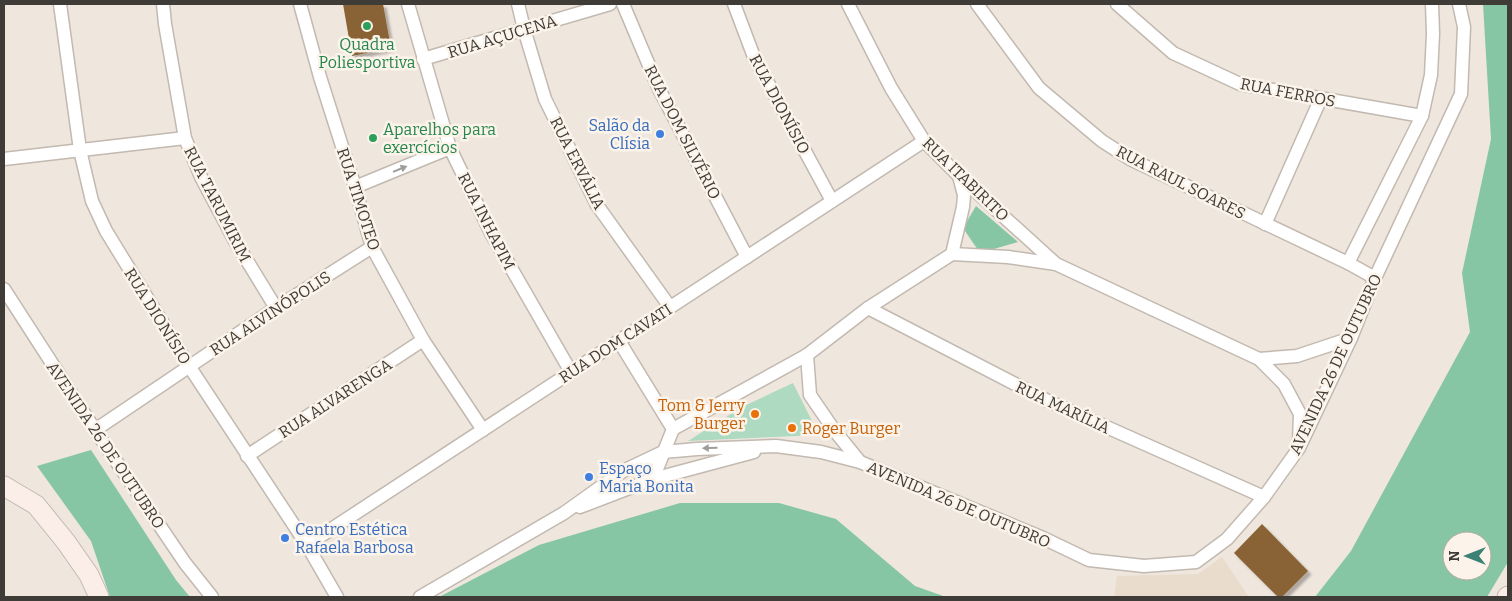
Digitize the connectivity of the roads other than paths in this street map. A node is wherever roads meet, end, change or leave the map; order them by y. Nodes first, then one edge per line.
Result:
1 (60, 4) edge
2 (163, 4) edge
3 (300, 4) edge
4 (408, 4) edge
5 (518, 4) edge
6 (610, 4) edge
7 (624, 4) edge
8 (734, 4) edge
9 (848, 4) edge
10 (976, 4) edge
11 (1118, 4) edge
12 (1432, 4) edge
13 (1459, 4) edge
14 (524, 29) junction
15 (423, 59) junction
16 (1321, 98) junction
17 (1422, 116) junction
18 (185, 138) junction
19 (924, 141) junction
20 (450, 148) junction
21 (80, 150) junction
22 (4, 159) edge
23 (959, 176) junction
24 (355, 187) junction
25 (832, 201) junction
26 (1265, 224) junction
27 (372, 247) junction
28 (952, 254) junction
29 (747, 257) junction
30 (1348, 263) junction
31 (1056, 264) junction
32 (1375, 278) junction
33 (4, 289) edge
34 (670, 307) junction
35 (276, 308) junction
36 (868, 308) junction
37 (1351, 338) junction
38 (423, 340) junction
39 (619, 341) junction
40 (807, 355) junction
41 (1259, 359) junction
42 (189, 366) junction
43 (571, 372) junction
44 (673, 429) junction
45 (94, 430) junction
46 (483, 430) junction
47 (776, 446) junction
48 (1299, 448) junction
49 (663, 452) junction
50 (247, 456) junction
51 (860, 462) junction
52 (653, 479) junction
53 (4, 486) edge
54 (1264, 496) junction
55 (564, 514) junction
56 (307, 545) junction
57 (99, 597) edge
58 (212, 597) edge
59 (337, 597) edge
60 (420, 597) edge

1 - 21 street, RUA DIONÍSIO
2 - 18 street, RUA TARUMIRIM
3 - 24 street, RUA TIMOTEO
4 - 15 street, RUA INHAPIM
5 - 14 street, RUA ERVÁLIA
6 - 14 street, RUA AÇUCENA
7 - 29 street, RUA DOM SILVÉRIO
8 - 25 street, RUA DIONÍSIO
9 - 19 street, RUA ITABIRITO
10 - 26 street, RUA RAUL SOARES
11 - 16 street, RUA FERROS
12 - 17 street
13 - 32 street, AVENIDA 26 DE OUTUBRO
14 - 15 street, RUA AÇUCENA
14 - 34 street, RUA ERVÁLIA
15 - 20 street, RUA INHAPIM
16 - 17 street, RUA FERROS
16 - 26 street
17 - 30 street
18 - 21 street
18 - 35 street, RUA TARUMIRIM
19 - 23 street, RUA ITABIRITO
19 - 25 street, RUA DOM CAVATI
24 -> 20 street
20 - 43 street, RUA INHAPIM
21 - 22 street
21 - 42 street, RUA DIONÍSIO
23 - 28 street
23 - 31 street, RUA ITABIRITO
24 - 27 street, RUA TIMOTEO
25 - 29 street, RUA DOM CAVATI
26 - 30 street, RUA RAUL SOARES
27 - 35 street, RUA ALVINÓPOLIS
27 - 38 street, RUA TIMOTEO
28 - 31 street, RUA ITABIRITO
28 - 36 street
29 - 34 street, RUA DOM CAVATI
30 - 32 street, RUA RAUL SOARES
31 - 41 street, RUA ITABIRITO
32 - 37 street, AVENIDA 26 DE OUTUBRO
33 - 45 street, AVENIDA 26 DE OUTUBRO
34 - 39 street, RUA DOM CAVATI
35 - 42 street, RUA ALVINÓPOLIS
36 - 40 street
36 - 54 street, RUA MARÍLIA
37 - 41 street, RUA ITABIRITO
37 - 48 street, AVENIDA 26 DE OUTUBRO
38 - 46 street, RUA TIMOTEO
38 - 50 street, RUA ALVARENGA
39 - 43 street, RUA DOM CAVATI
39 - 44 street
40 - 44 street
40 - 51 street
41 - 48 street, RUA ITABIRITO
42 - 45 street, RUA ALVINÓPOLIS
42 - 50 street, RUA DIONÍSIO
43 - 46 street, RUA DOM CAVATI
44 - 49 street
45 - 58 street, AVENIDA 26 DE OUTUBRO
46 - 56 street, RUA DOM CAVATI
47 -> 49 street, AVENIDA 26 DE OUTUBRO
47 - 51 street, AVENIDA 26 DE OUTUBRO
47 - 52 street, AVENIDA 26 DE OUTUBRO
48 - 54 street, AVENIDA 26 DE OUTUBRO
49 - 52 street
49 - 55 street, AVENIDA 26 DE OUTUBRO
50 - 56 street, RUA DIONÍSIO
51 - 54 street, AVENIDA 26 DE OUTUBRO
52 - 55 street, AVENIDA 26 DE OUTUBRO
53 - 57 main road
55 - 60 street, AVENIDA 26 DE OUTUBRO
56 - 59 street, RUA DIONÍSIO

